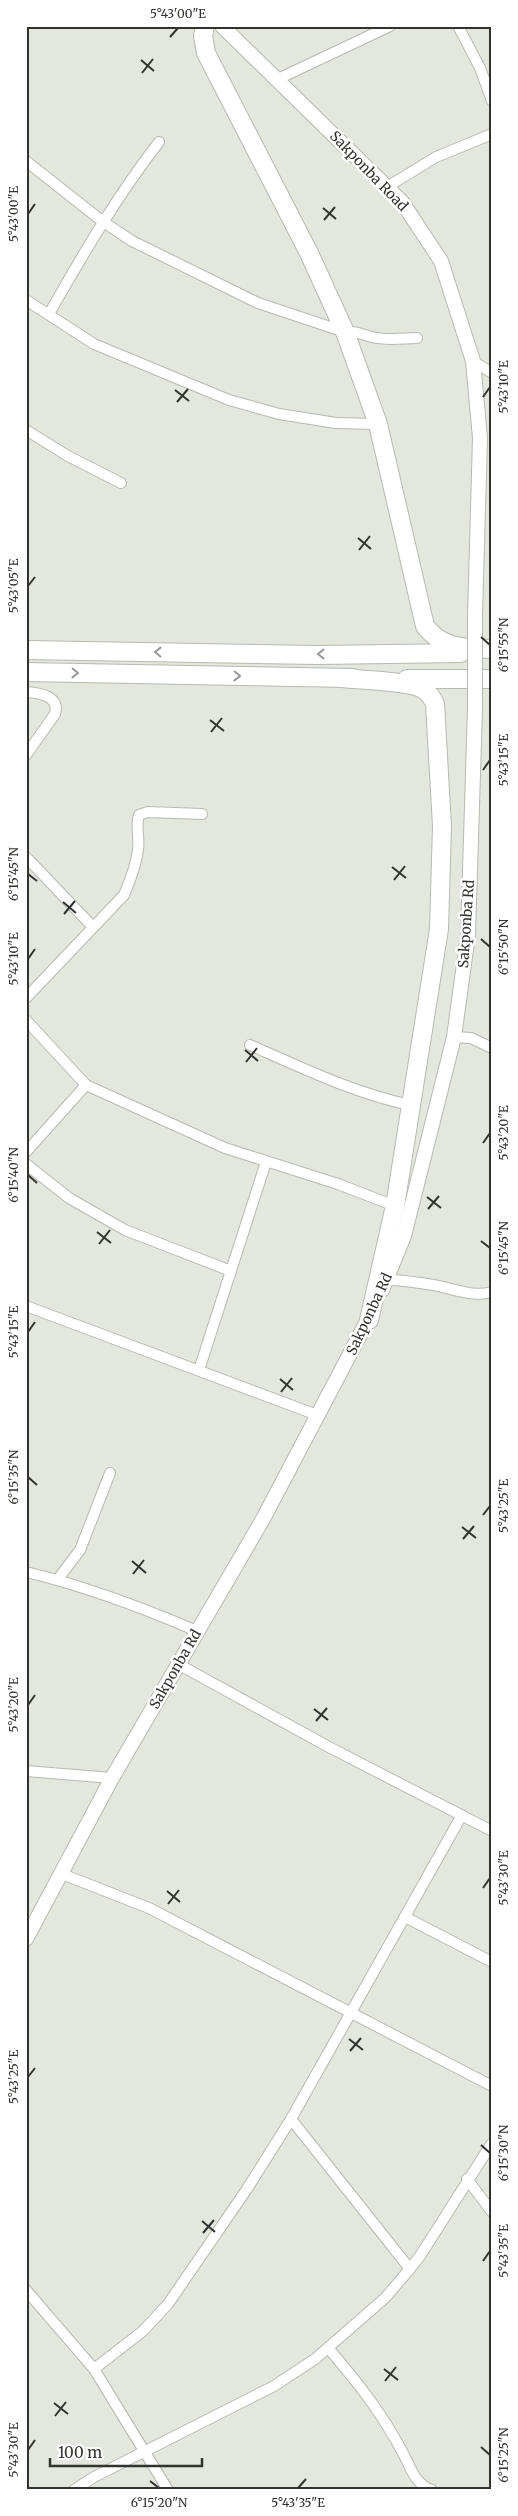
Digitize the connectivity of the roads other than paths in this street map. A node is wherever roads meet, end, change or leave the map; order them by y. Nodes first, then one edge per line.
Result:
1 (205, 26) edge
2 (222, 26) edge
3 (390, 26) edge
4 (458, 26) edge
5 (278, 79) junction
6 (492, 101) edge
7 (490, 138) edge
8 (159, 142) dead end
9 (26, 161) edge
10 (387, 187) junction
11 (102, 221) junction
12 (26, 300) edge
13 (49, 314) junction
14 (345, 332) junction
15 (372, 337) junction
16 (417, 338) dead end
17 (351, 350) junction
18 (473, 361) junction
19 (492, 372) edge
20 (378, 424) junction
21 (26, 430) edge
22 (120, 484) dead end
23 (475, 616) joint
24 (425, 626) junction
25 (492, 649) edge
26 (26, 650) edge
27 (492, 653) edge
28 (349, 654) junction
29 (26, 672) edge
30 (342, 678) junction
31 (492, 679) edge
32 (492, 683) edge
33 (26, 692) edge
34 (435, 704) junction
35 (26, 755) edge
36 (202, 814) dead end
37 (26, 857) edge
38 (93, 927) junction
39 (26, 998) edge
40 (26, 1020) edge
41 (454, 1037) junction
42 (250, 1045) dead end
43 (492, 1048) edge
44 (86, 1085) junction
45 (410, 1105) junction
46 (26, 1152) edge
47 (266, 1162) junction
48 (26, 1164) edge
49 (395, 1206) junction
50 (231, 1271) junction
51 (386, 1279) junction
52 (492, 1292) edge
53 (26, 1306) edge
54 (369, 1320) junction
55 (199, 1370) junction
56 (317, 1415) junction
57 (110, 1473) dead end
58 (26, 1572) edge
59 (58, 1580) junction
60 (196, 1631) junction
61 (178, 1664) junction
62 (26, 1771) edge
63 (112, 1778) junction
64 (462, 1815) junction
65 (492, 1831) edge
66 (62, 1874) junction
67 (405, 1917) junction
68 (26, 1939) edge
69 (492, 1962) edge
70 (351, 2014) junction
71 (492, 2086) edge
72 (291, 2119) junction
73 (492, 2143) edge
74 (467, 2179) junction
75 (492, 2212) edge
76 (410, 2269) junction
77 (26, 2290) edge
78 (328, 2348) junction
79 (94, 2369) junction
80 (146, 2452) junction
81 (74, 2490) edge
82 (168, 2490) edge
83 (432, 2490) edge

1 - 14 highway
2 - 5 main road, Sakponba Road
3 - 5 street
4 - 6 street
5 - 10 main road, Sakponba Road
7 - 10 street
8 - 11 street
9 - 11 street
10 - 18 main road, Sakponba Road
11 - 13 street
11 - 14 street
12 - 13 street
13 - 20 street
14 - 15 street
14 - 17 highway
15 - 16 street
15 - 17 street
17 - 20 highway
18 - 19 street
18 - 23 main road, Sakponba Road
20 - 24 highway
21 - 22 street
23 - 41 main road, Sakponba Rd, bridge
24 - 25 highway
24 - 28 highway
28 -> 26 highway
27 - 28 highway
29 -> 30 highway
30 - 31 highway
30 - 34 highway
32 - 34 highway
33 - 35 street
34 - 45 highway
36 - 38 street
37 - 38 street
38 - 39 street
40 - 44 street
41 - 43 street
41 - 51 main road, Sakponba Rd
42 - 45 street
44 - 46 street
44 - 47 street
45 - 49 highway
47 - 49 street
47 - 50 street
48 - 50 street
49 - 54 highway
50 - 55 street
51 - 52 street
51 - 54 main road, Sakponba Rd
53 - 55 street
54 - 56 main road, Sakponba Rd
55 - 56 street
56 - 60 main road, Sakponba Rd
57 - 59 street
58 - 59 street
59 - 60 street
60 - 61 main road, Sakponba Rd
61 - 63 main road, Sakponba Rd
61 - 64 street
62 - 63 street
63 - 66 main road, Sakponba Rd
64 - 65 street
64 - 67 street
66 - 68 main road, Sakponba Rd
66 - 70 street
67 - 69 street
67 - 70 street
70 - 71 street
70 - 72 street
72 - 76 street
72 - 79 street
73 - 74 street
74 - 75 street
74 - 76 street
76 - 78 street
77 - 79 street
78 - 80 street
78 - 83 street
79 - 80 street
80 - 81 street
80 - 82 street

